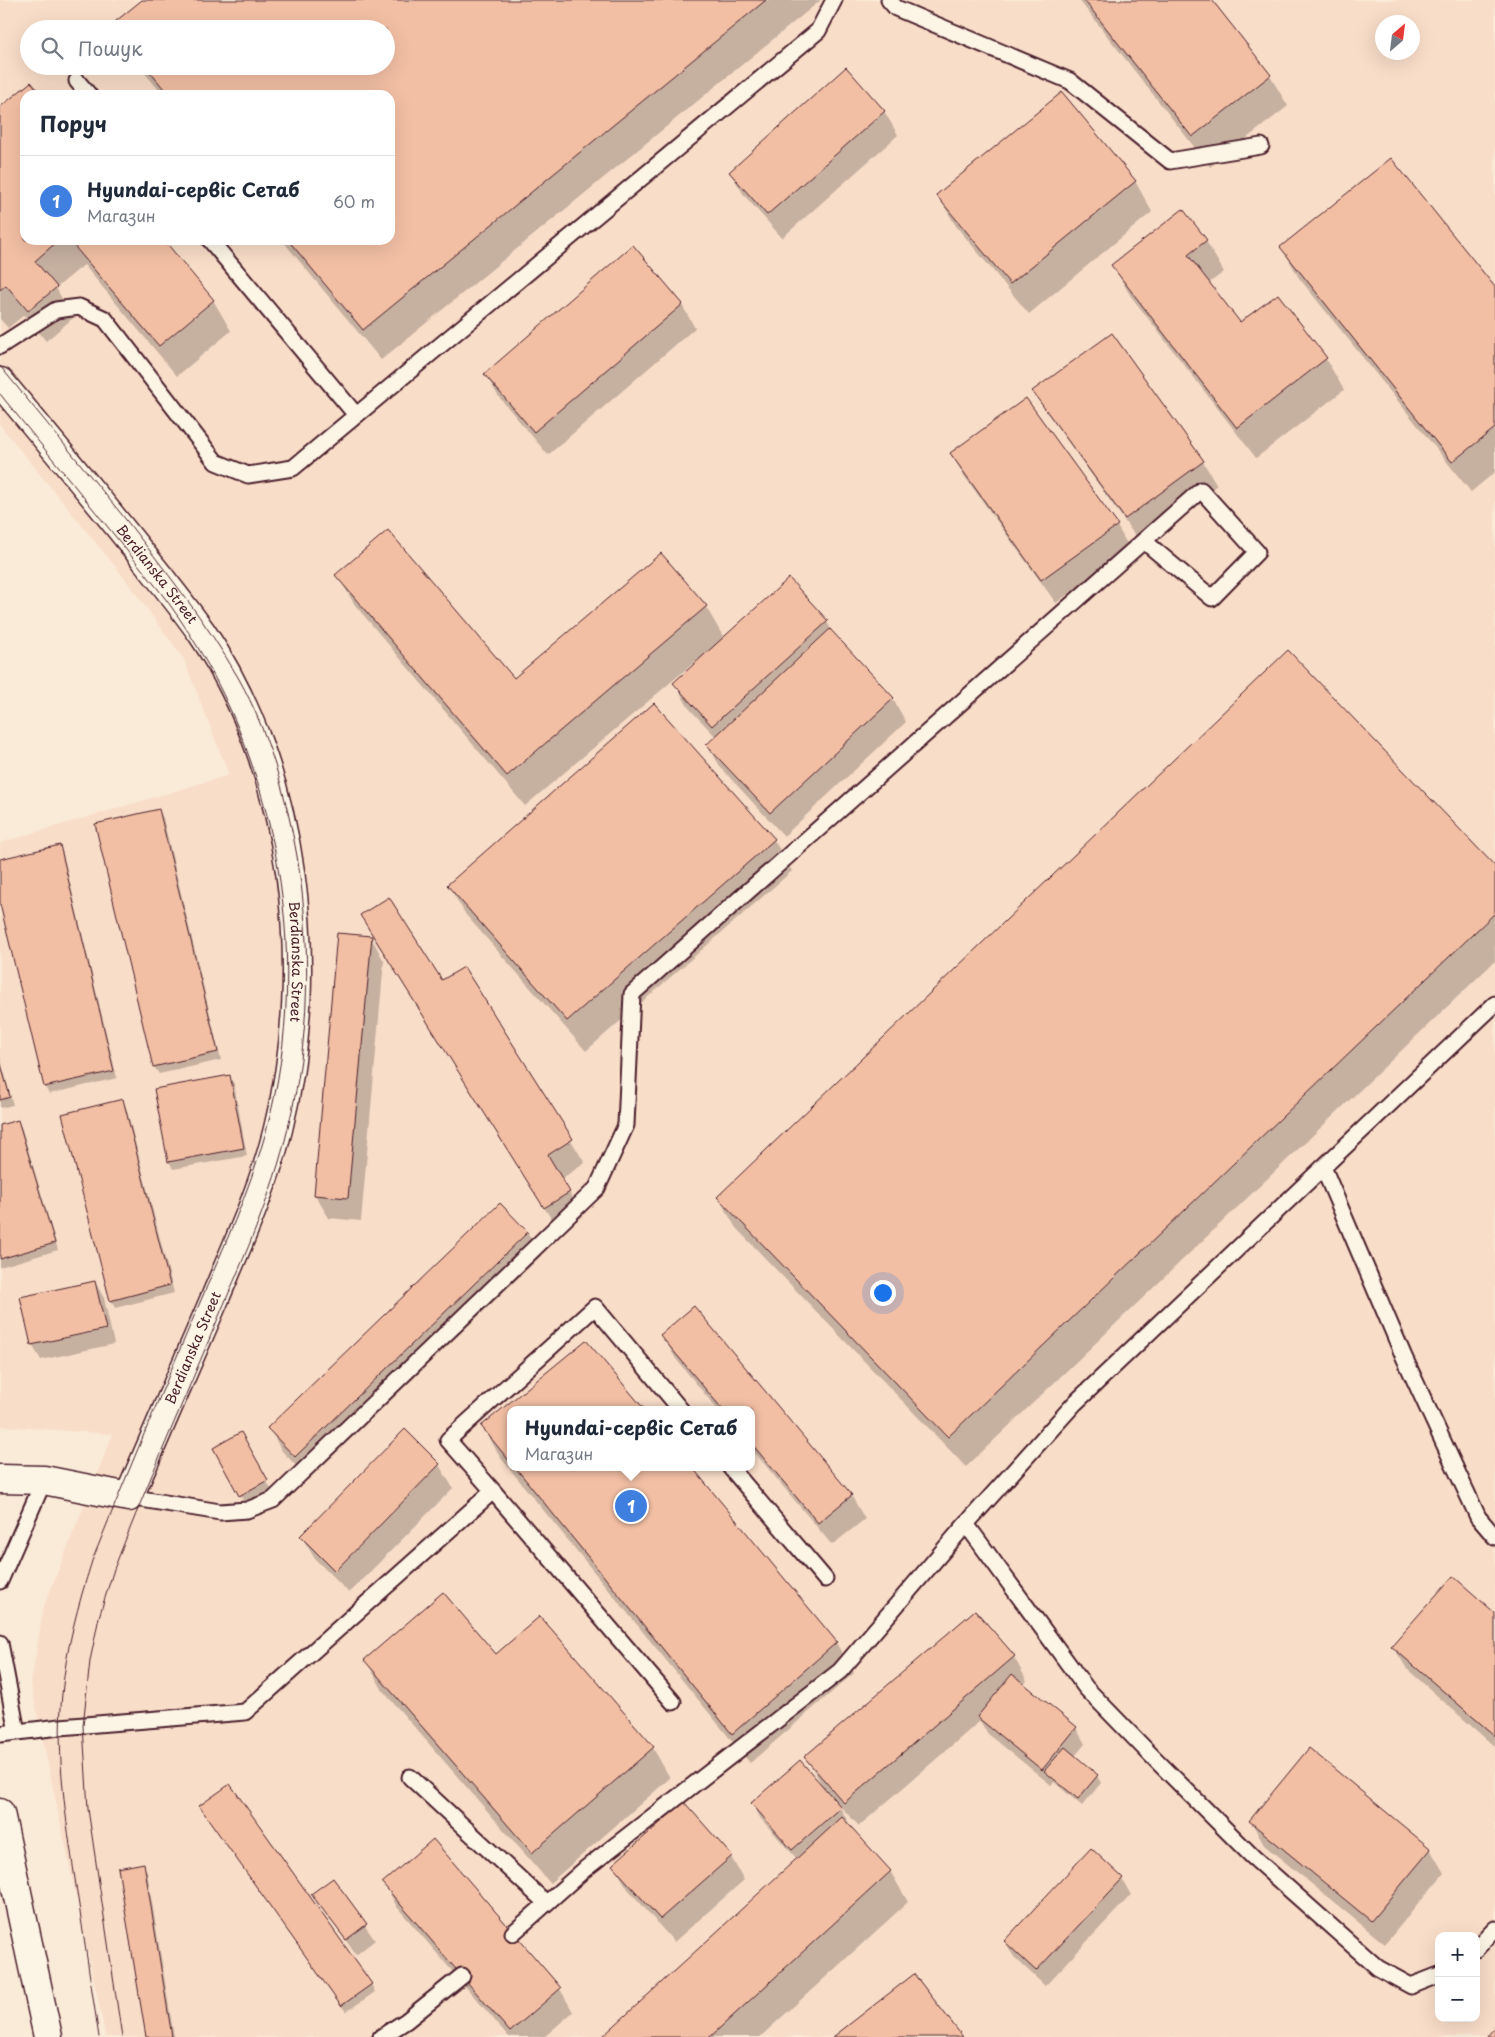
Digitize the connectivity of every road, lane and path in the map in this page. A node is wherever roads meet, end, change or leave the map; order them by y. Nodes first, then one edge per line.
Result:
1 (834, 0) edge
2 (889, 0) edge
3 (77, 81) dead end
4 (85, 90) edge
5 (1261, 146) dead end
6 (214, 245) edge
7 (0, 346) edge
8 (0, 382) edge
9 (356, 415) junction
10 (1144, 541) junction
11 (1495, 1004) edge
12 (1323, 1167) junction
13 (678, 1406) edge
14 (733, 1471) edge
15 (0, 1479) edge
16 (44, 1480) junction
17 (493, 1492) junction
18 (130, 1497) junction
19 (966, 1524) junction
20 (1495, 1537) edge
21 (825, 1579) dead end
22 (0, 1581) edge
23 (0, 1643) edge
24 (673, 1702) dead end
25 (17, 1732) junction
26 (0, 1734) edge
27 (410, 1777) dead end
28 (0, 1813) edge
29 (7, 1875) edge
30 (546, 1903) junction
31 (1495, 1929) edge
32 (513, 1932) dead end
33 (1480, 1944) edge
34 (462, 1976) dead end
35 (1435, 1977) edge
36 (48, 2037) edge
37 (381, 2037) edge

1 - 9 lane
2 - 5 lane
3 - 4 lane
6 - 9 lane
7 - 9 lane
8 - 18 street, Berdianska Street
10 - 10 lane
10 - 18 lane
11 - 12 lane
12 - 19 lane
12 - 20 lane
13 - 17 lane
14 - 21 lane
15 - 16 street
16 - 18 street
16 - 22 lane
17 - 24 lane
17 - 25 lane
19 - 30 lane
19 - 35 lane
23 - 25 lane
25 - 26 lane
27 - 30 lane
28 - 29 street
29 - 36 street
30 - 32 lane
31 - 33 lane
34 - 37 lane

